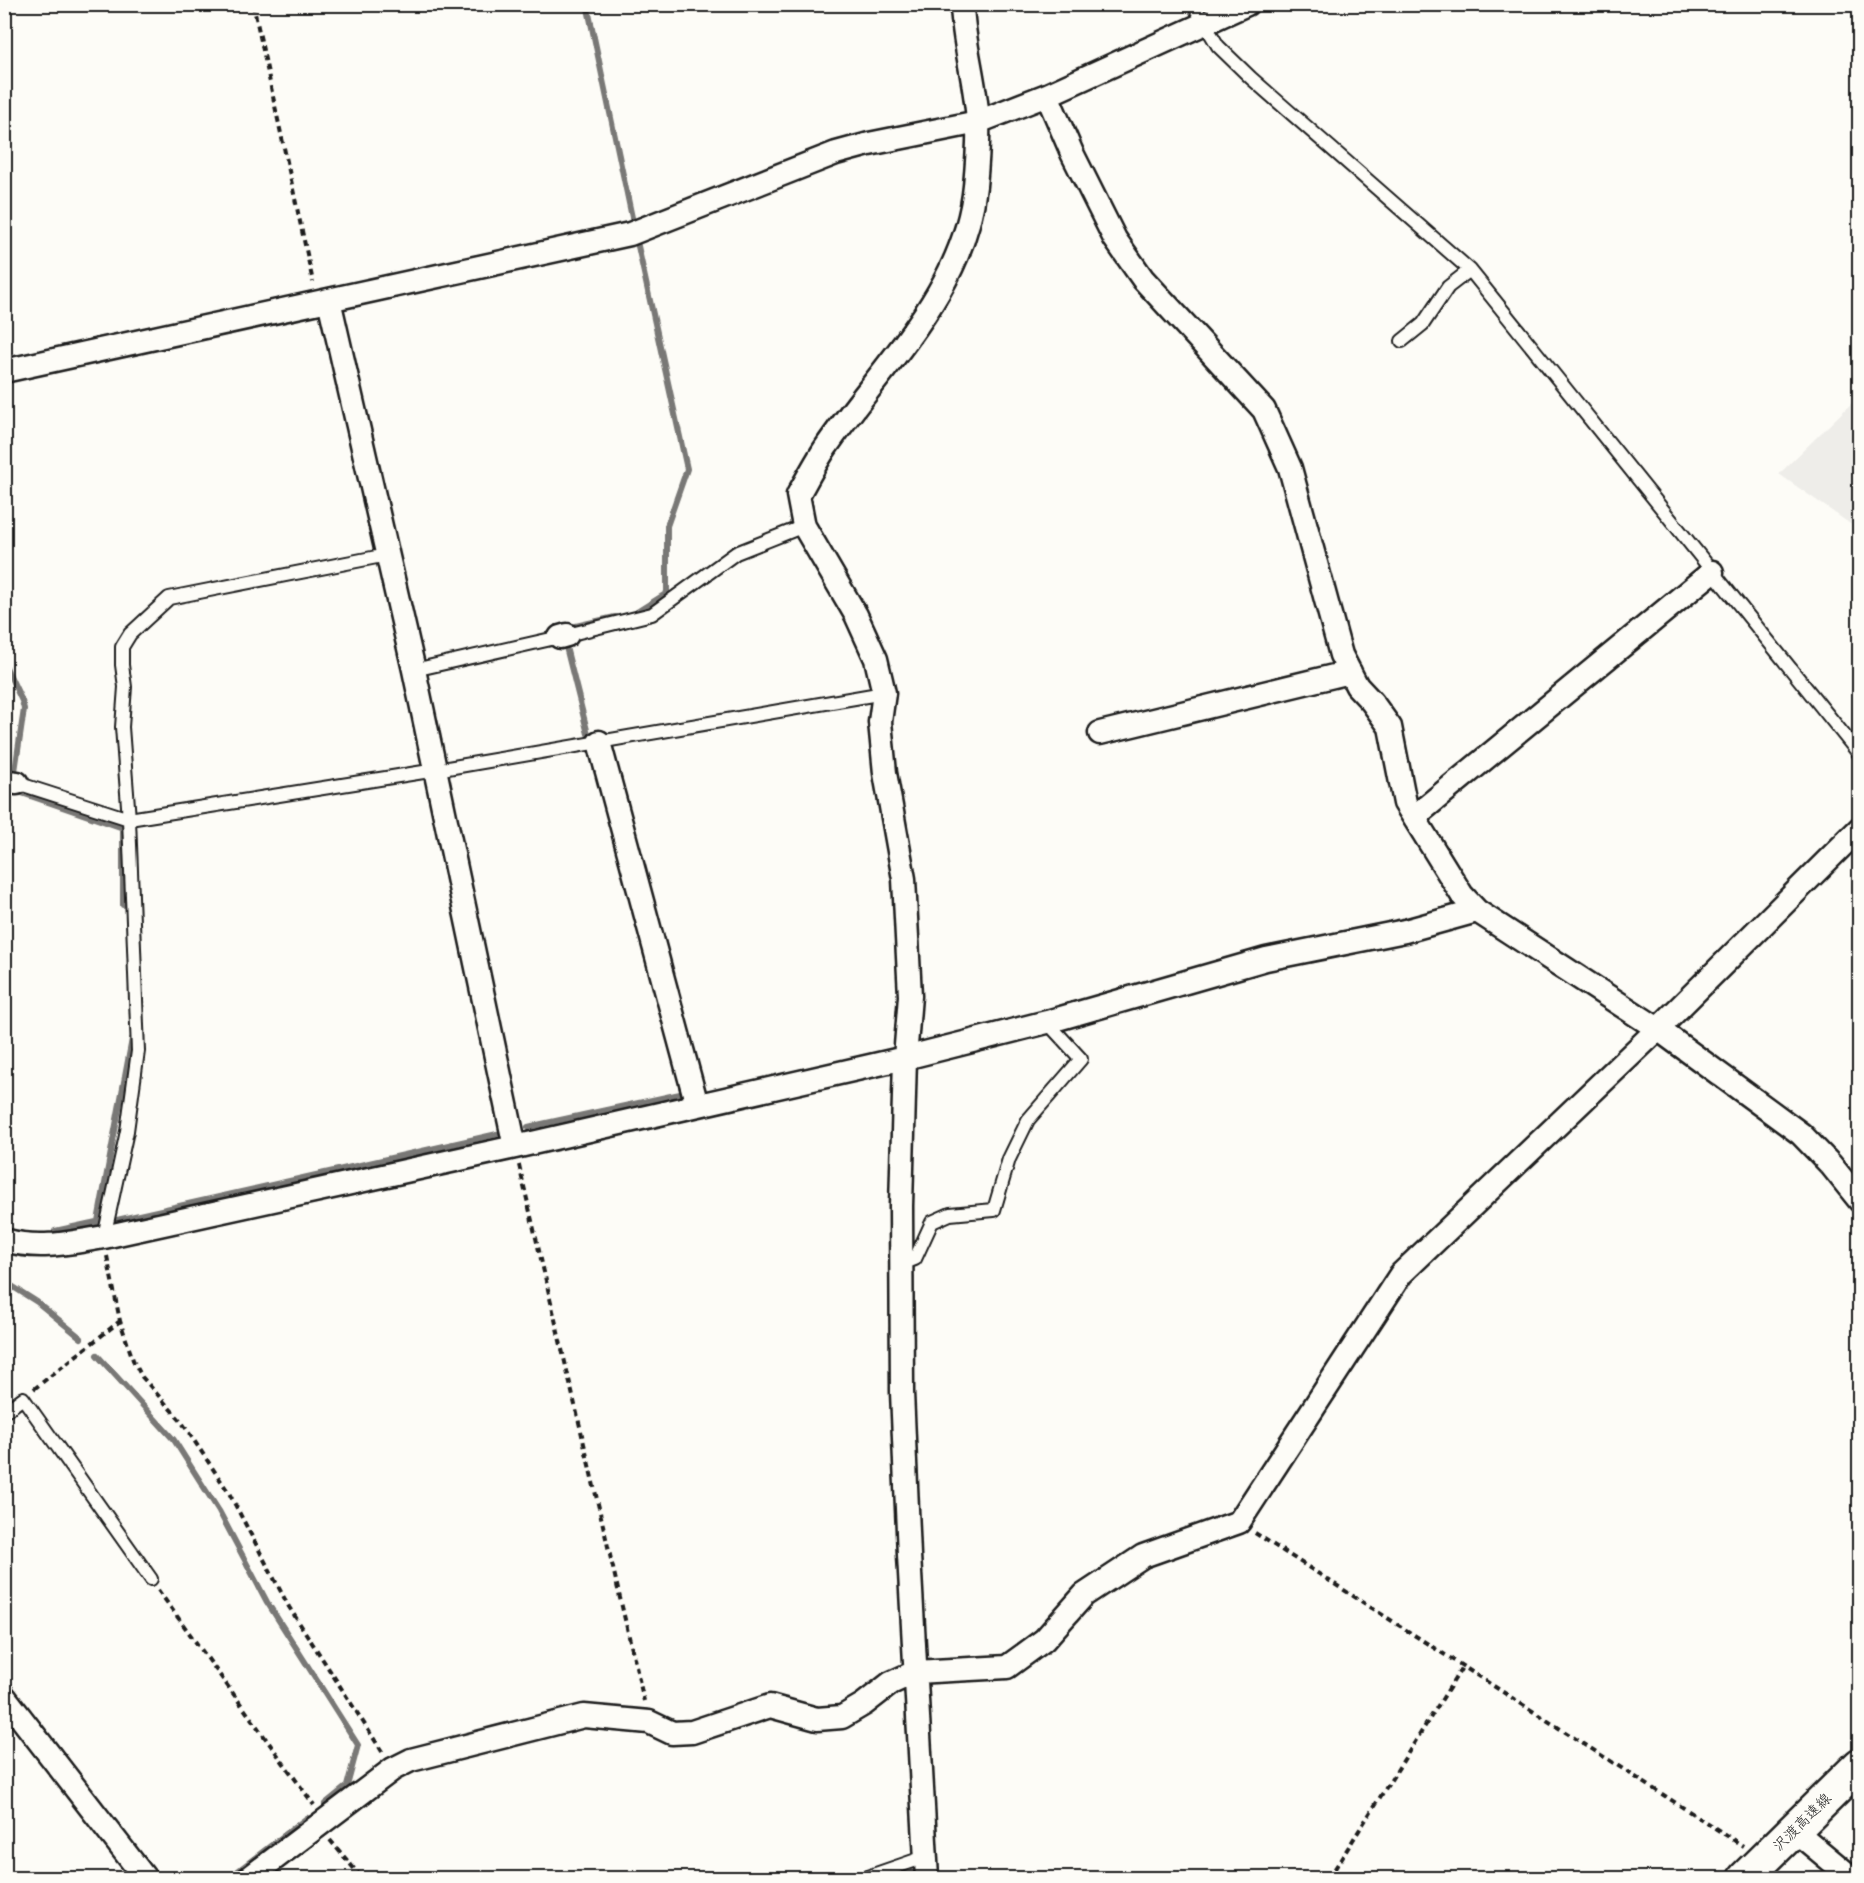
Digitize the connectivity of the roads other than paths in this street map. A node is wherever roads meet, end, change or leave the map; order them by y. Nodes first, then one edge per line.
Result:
1 (962, 4) edge
2 (1193, 4) edge
3 (1247, 4) edge
4 (1204, 25) junction
5 (1047, 95) junction
6 (978, 122) junction
7 (1470, 270) junction
8 (323, 302) junction
9 (1402, 341) dead end
10 (4, 371) edge
11 (804, 526) junction
12 (387, 555) junction
13 (1712, 572) junction
14 (414, 670) junction
15 (1350, 672) junction
16 (884, 693) junction
17 (1100, 732) dead end
18 (599, 742) junction
19 (1860, 755) edge
20 (436, 770) junction
21 (12, 782) dead end
22 (1414, 817) junction
23 (129, 819) junction
24 (1860, 828) edge
25 (1477, 911) junction
26 (1047, 1022) junction
27 (1658, 1029) junction
28 (905, 1058) junction
29 (697, 1105) junction
30 (515, 1147) junction
31 (1860, 1201) edge
32 (104, 1237) junction
33 (4, 1240) edge
34 (902, 1264) junction
35 (4, 1412) edge
36 (151, 1579) road end
37 (915, 1672) junction
38 (4, 1696) edge
39 (1860, 1765) edge
40 (1794, 1830) junction
41 (926, 1868) edge
42 (1755, 1869) edge
43 (146, 1878) edge
44 (249, 1878) edge
45 (864, 1878) edge
46 (1852, 1878) edge

1 - 6 street
2 - 4 lane
3 - 4 street
4 - 5 street
4 - 7 lane
5 - 6 street
5 - 15 street
6 - 8 street
6 - 11 street
7 - 9 lane
7 - 13 lane
8 - 10 street
8 - 12 street
11 - 14 lane
11 - 16 street
12 - 14 street
12 - 23 lane
13 - 19 lane
13 - 22 street
14 - 20 street
15 - 17 street
15 - 22 street
16 - 18 lane
16 - 28 street
18 - 20 lane
18 - 29 street
20 - 23 lane
20 - 30 street
21 - 23 lane
22 - 25 street
23 - 32 lane
24 - 27 street
25 - 26 street
25 - 27 street
26 - 28 street
26 - 34 lane
27 - 31 street
27 - 37 street
28 - 29 street
28 - 34 street
29 - 30 street
30 - 32 street
32 - 33 street
34 - 37 street
35 - 36 lane
37 - 41 street
37 - 44 street
38 - 43 street
39 - 40 main road, 沢渡高遠線
40 - 42 main road, 沢渡高遠線
40 - 46 street
41 - 45 lane

